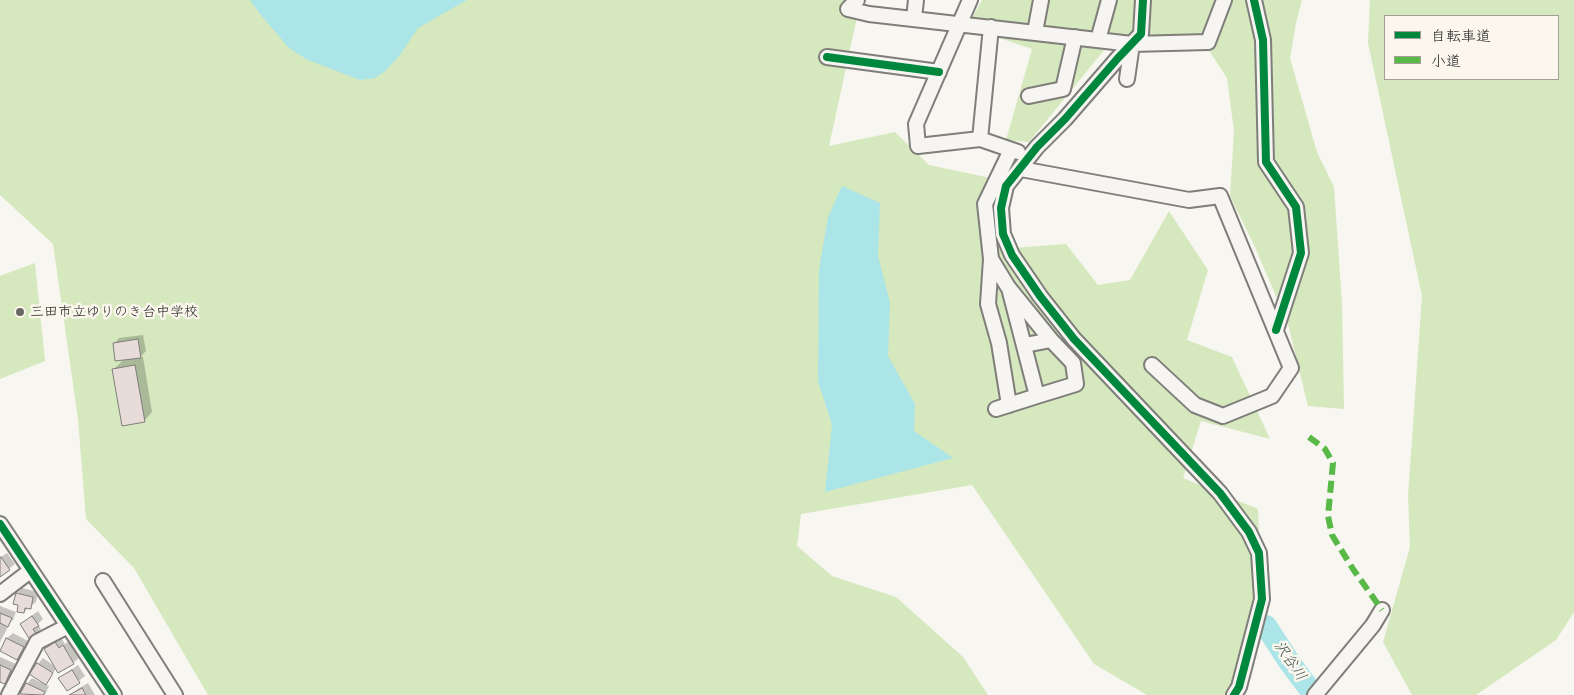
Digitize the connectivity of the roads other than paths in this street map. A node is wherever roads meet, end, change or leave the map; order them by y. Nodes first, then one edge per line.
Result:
1 (857, 0) edge
2 (916, 0) edge
3 (970, 0) edge
4 (1040, 0) edge
5 (1109, 0) edge
6 (1143, 0) edge
7 (1224, 0) edge
8 (1254, 0) edge
9 (914, 18) junction
10 (961, 24) junction
11 (992, 27) junction
12 (1036, 32) junction
13 (1075, 37) junction
14 (1098, 40) junction
15 (1132, 44) junction
16 (827, 57) dead end
17 (939, 72) junction
18 (1127, 78) dead end
19 (1029, 96) dead end
20 (980, 139) junction
21 (1011, 150) junction
22 (1030, 156) junction
23 (1020, 169) junction
24 (992, 259) junction
25 (1008, 287) junction
26 (1276, 330) junction
27 (1051, 340) junction
28 (1025, 345) junction
29 (1152, 365) dead end
30 (1037, 396) junction
31 (1010, 405) junction
32 (996, 409) dead end
33 (0, 524) edge
34 (30, 571) junction
35 (103, 581) dead end
36 (0, 594) edge
37 (1382, 610) dead end
38 (68, 626) junction
39 (9, 695) edge
40 (114, 695) edge
41 (175, 695) edge
42 (1234, 695) edge
43 (1314, 695) edge

1 - 9 street
2 - 9 street
3 - 10 street
4 - 12 street
5 - 14 street
6 - 15 street
7 - 15 street
8 - 26 street
9 - 10 street
10 - 11 street
10 - 17 street
11 - 12 street
11 - 20 street
12 - 13 street
13 - 14 street
13 - 19 street
14 - 15 street
15 - 18 street
15 - 22 street
16 - 17 street
17 - 20 street
20 - 21 street
21 - 22 street
21 - 24 street
22 - 23 street
23 - 26 street
23 - 42 street
24 - 25 street
24 - 31 street
25 - 27 street
25 - 28 street
26 - 29 street
27 - 28 street
27 - 30 street
28 - 30 street
30 - 31 street
31 - 32 street
33 - 34 street
34 - 36 street
34 - 38 street
35 - 41 street
37 - 43 street
38 - 39 street
38 - 40 street

